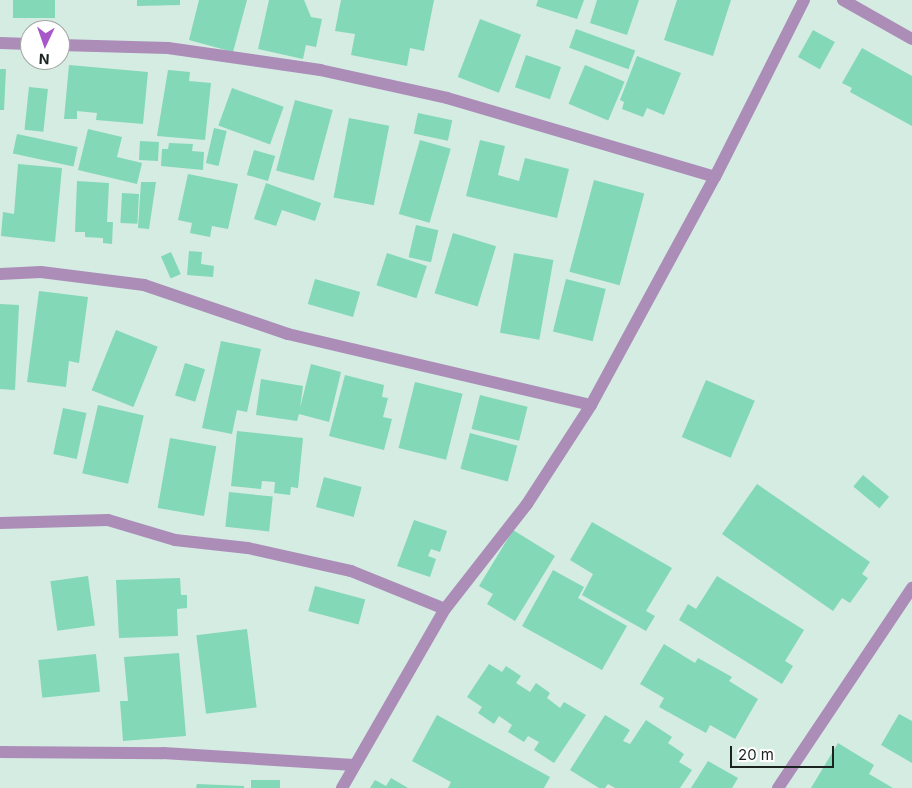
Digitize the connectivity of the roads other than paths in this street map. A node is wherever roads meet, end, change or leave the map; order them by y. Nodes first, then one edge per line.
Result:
1 (804, 0) edge
2 (843, 0) edge
3 (912, 39) edge
4 (0, 43) edge
5 (20, 44) edge
6 (70, 45) edge
7 (715, 177) junction
8 (0, 274) edge
9 (591, 405) junction
10 (0, 522) edge
11 (912, 588) edge
12 (446, 609) junction
13 (0, 752) edge
14 (354, 765) junction
15 (342, 788) edge
16 (778, 788) edge

1 - 7 street
2 - 3 street
4 - 5 street
6 - 7 street
7 - 9 street
8 - 9 street
9 - 12 street
10 - 12 street
11 - 16 street
12 - 14 street
13 - 14 street
14 - 15 street

